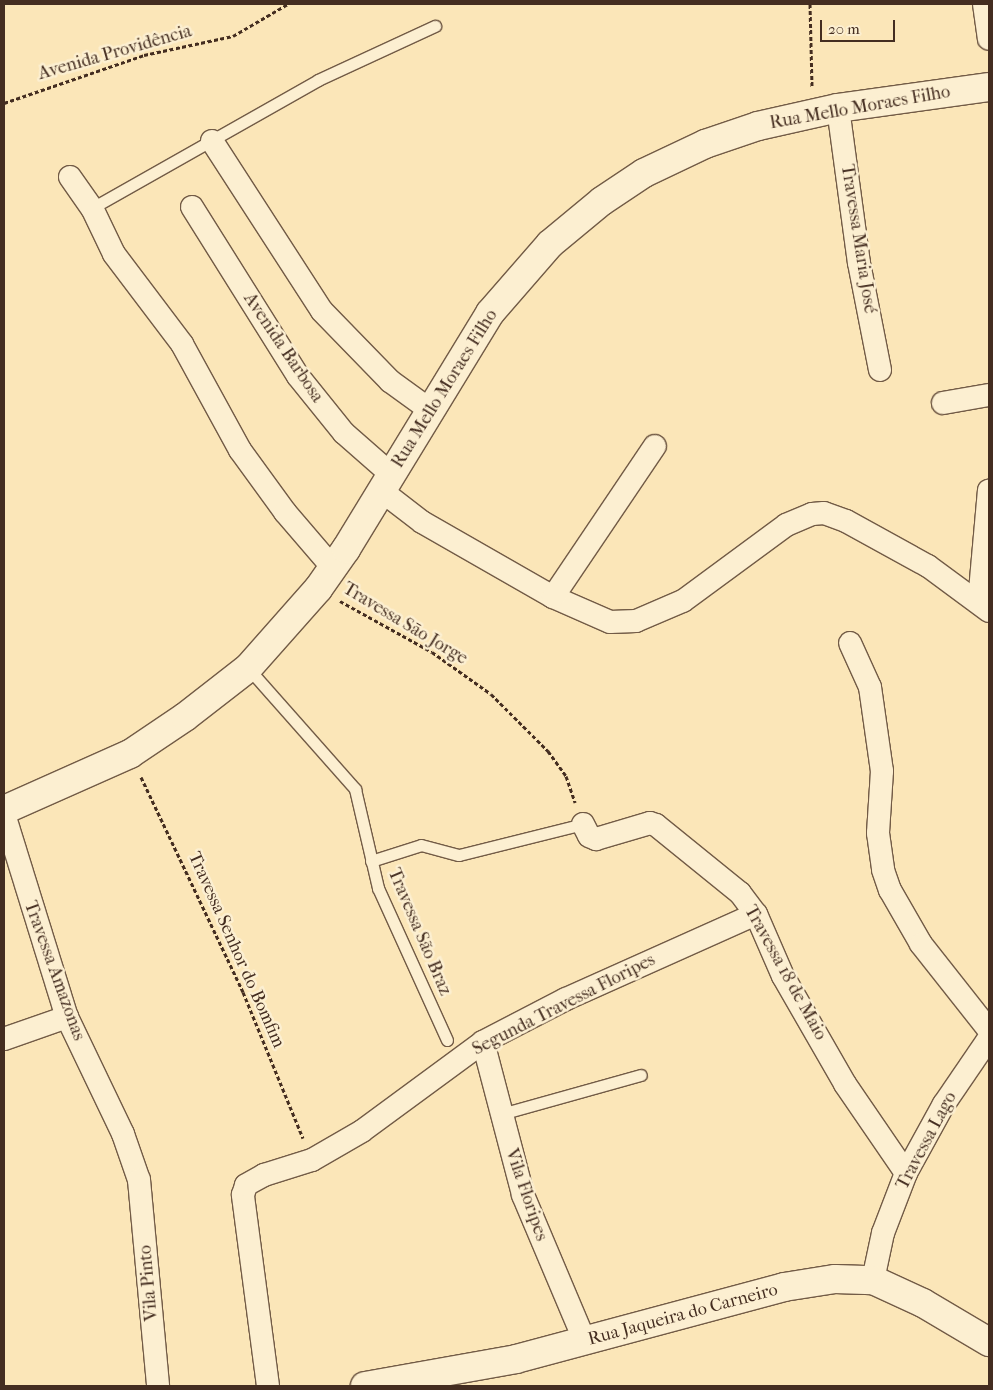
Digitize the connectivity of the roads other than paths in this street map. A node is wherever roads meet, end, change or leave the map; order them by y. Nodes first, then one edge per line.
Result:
1 (984, 4) edge
2 (435, 26) dead end
3 (989, 39) edge
4 (989, 87) edge
5 (825, 111) junction
6 (212, 141) junction
7 (70, 177) dead end
8 (192, 207) dead end
9 (92, 208) junction
10 (880, 370) dead end
11 (989, 395) edge
12 (942, 403) dead end
13 (430, 410) junction
14 (655, 446) dead end
15 (388, 483) junction
16 (989, 490) edge
17 (326, 578) junction
18 (553, 597) junction
19 (984, 606) edge
20 (850, 643) dead end
21 (248, 668) junction
22 (4, 810) edge
23 (4, 814) edge
24 (583, 824) joint
25 (371, 861) junction
26 (756, 914) junction
27 (67, 1017) junction
28 (989, 1030) edge
29 (989, 1038) edge
30 (4, 1039) edge
31 (446, 1040) dead end
32 (483, 1042) junction
33 (641, 1075) dead end
34 (501, 1114) junction
35 (906, 1173) junction
36 (139, 1180) joint
37 (872, 1280) junction
38 (987, 1336) edge
39 (585, 1342) junction
40 (158, 1386) edge
41 (268, 1386) edge
42 (365, 1386) edge

1 - 3 street
2 - 6 lane
4 - 5 main road, Rua Mello Moraes Filho
5 - 10 street, Travessa Maria José
5 - 13 main road, Rua Mello Moraes Filho
6 - 9 lane
6 - 13 street
7 - 9 street
8 - 15 street, Avenida Barbosa
9 - 17 street
11 - 12 street
13 - 15 main road, Rua Mello Moraes Filho
14 - 18 street
15 - 17 main road, Rua Mello Moraes Filho
15 - 18 street, Avenida Barbosa
16 - 19 street
17 - 21 main road, Rua Mello Moraes Filho
18 - 19 street, Avenida Barbosa
20 - 28 street
21 - 22 main road, Rua Mello Moraes Filho
21 - 25 lane, Travessa São Braz
23 - 27 street, Travessa Amazonas
24 - 25 lane
24 - 26 street, Travessa 18 de Maio
25 - 31 lane, Travessa São Braz
26 - 32 street, Segunda Travessa Floripes
26 - 35 street, Travessa 18 de Maio
27 - 30 street
27 - 36 street, Travessa Amazonas
29 - 35 street, Travessa Lago
32 - 34 street, Vila Floripes
32 - 41 street, Segunda Travessa Floripes
33 - 34 lane
34 - 39 street, Vila Floripes
35 - 37 street, Travessa Lago
36 - 40 street, Vila Pinto
37 - 38 main road, Rua Jaqueira do Carneiro
37 - 39 main road, Rua Jaqueira do Carneiro
39 - 42 main road, Rua Jaqueira do Carneiro

